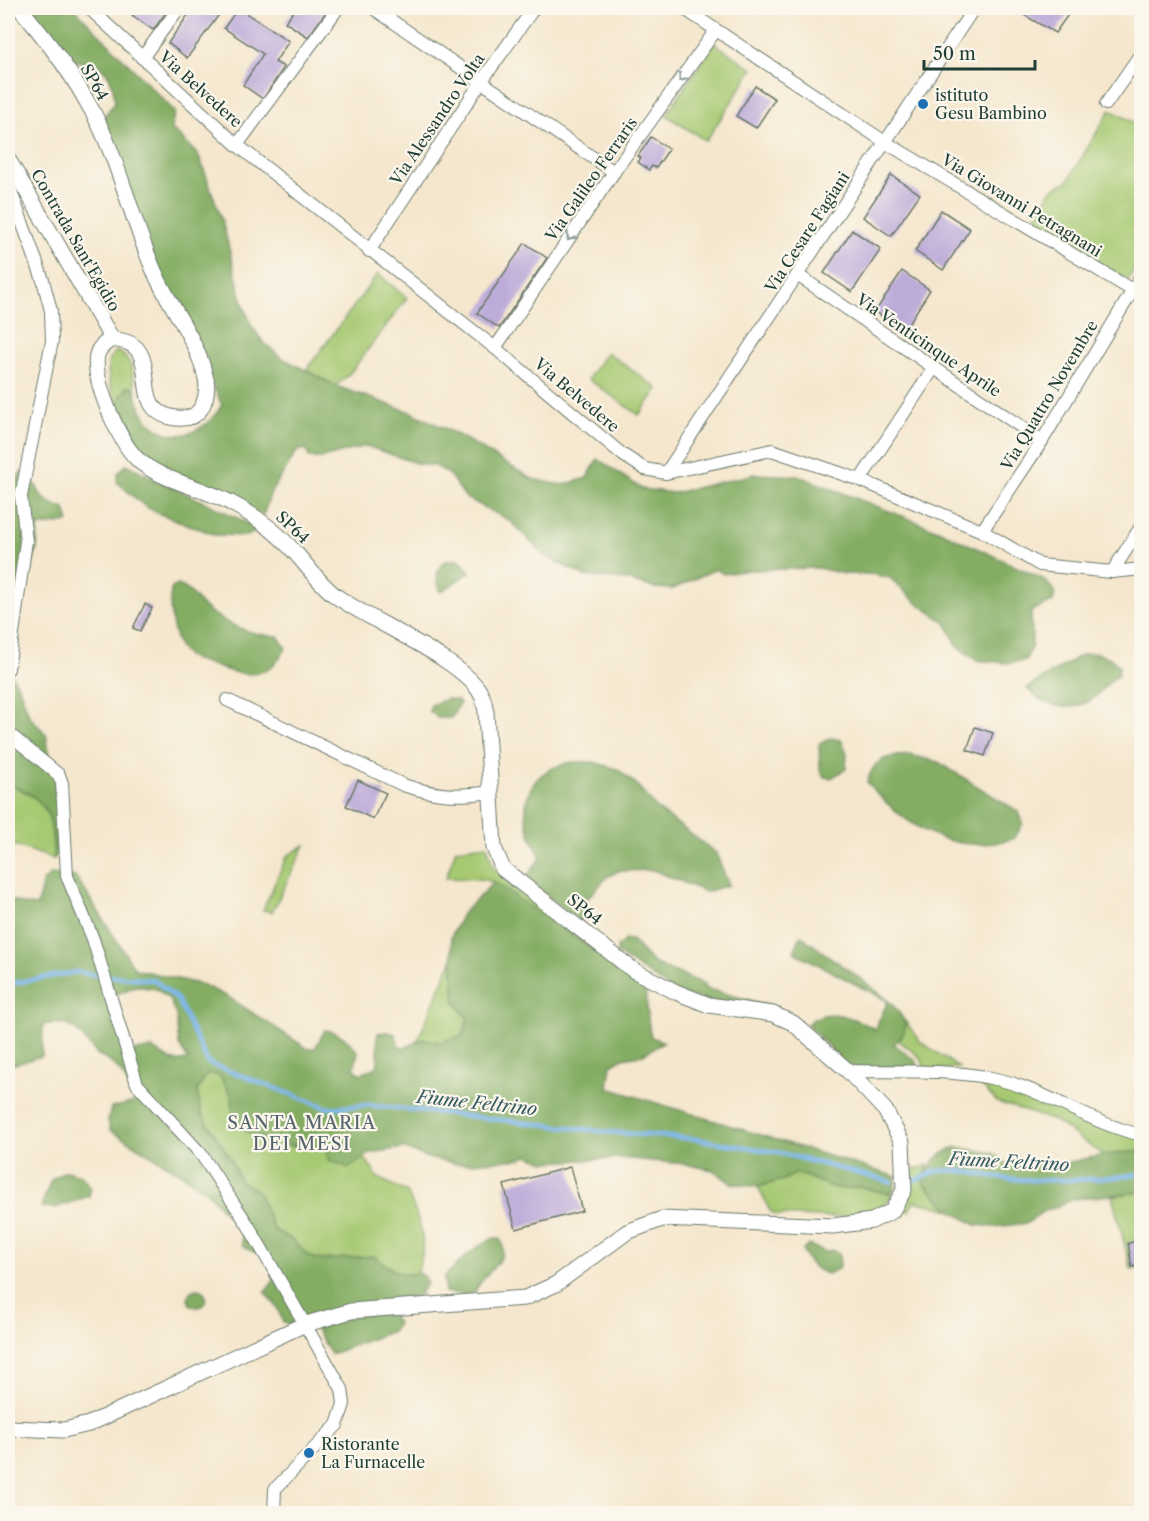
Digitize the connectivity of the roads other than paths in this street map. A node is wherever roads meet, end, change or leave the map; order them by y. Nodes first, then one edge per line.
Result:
1 (20, 8) edge
2 (89, 8) edge
3 (179, 8) edge
4 (338, 8) edge
5 (373, 8) edge
6 (534, 8) edge
7 (683, 8) edge
8 (974, 8) edge
9 (716, 30) junction
10 (1142, 52) edge
11 (142, 58) junction
12 (481, 82) junction
13 (1106, 104) dead end
14 (885, 141) junction
15 (237, 145) junction
16 (8, 159) edge
17 (614, 172) junction
18 (8, 183) edge
19 (369, 251) junction
20 (1142, 274) edge
21 (799, 276) junction
22 (1136, 293) edge
23 (112, 339) junction
24 (495, 348) junction
25 (933, 369) junction
26 (1042, 441) junction
27 (666, 473) junction
28 (860, 480) junction
29 (1142, 525) edge
30 (982, 531) junction
31 (1142, 569) edge
32 (1112, 572) junction
33 (8, 669) edge
34 (227, 700) dead end
35 (8, 733) edge
36 (491, 792) junction
37 (848, 1071) junction
38 (1142, 1135) edge
39 (303, 1325) junction
40 (8, 1428) edge
41 (274, 1514) edge

1 - 23 street, SP64
2 - 11 street, Via Belvedere
3 - 11 street
4 - 15 street
5 - 12 street
6 - 12 street, Via Alessandro Volta
7 - 9 street, Via Giovanni Petragnani
8 - 14 street, Via Cesare Fagiani
9 - 14 street, Via Giovanni Petragnani
9 -> 17 street, Via Galileo Ferraris
10 - 13 street
11 - 15 street, Via Belvedere
12 - 17 street
12 - 19 street, Via Alessandro Volta
14 - 21 street, Via Cesare Fagiani
14 - 22 street, Via Giovanni Petragnani
15 - 19 street, Via Belvedere
16 - 23 street, Contrada Sant'Egidio
17 -> 24 street, Via Galileo Ferraris
18 - 33 street, Contrada Sant'Egidio
19 - 24 street, Via Belvedere
20 - 22 street, Via Quattro Novembre
21 - 25 street, Via Venticinque Aprile
21 - 27 street, Via Cesare Fagiani
22 - 26 street, Via Quattro Novembre
23 - 36 street, SP64
24 - 27 street, Via Belvedere
25 - 26 street, Via Venticinque Aprile
25 - 28 street
26 - 30 street, Via Quattro Novembre
27 - 28 street, Via Belvedere
28 - 30 street, Via Belvedere
29 - 32 street
30 - 32 street, Via Belvedere
31 - 32 street, Via Belvedere
34 - 36 street
35 - 39 street
36 - 37 street, SP64
37 - 38 street
37 - 39 street, SP64
39 - 40 street, SP64
39 - 41 street

